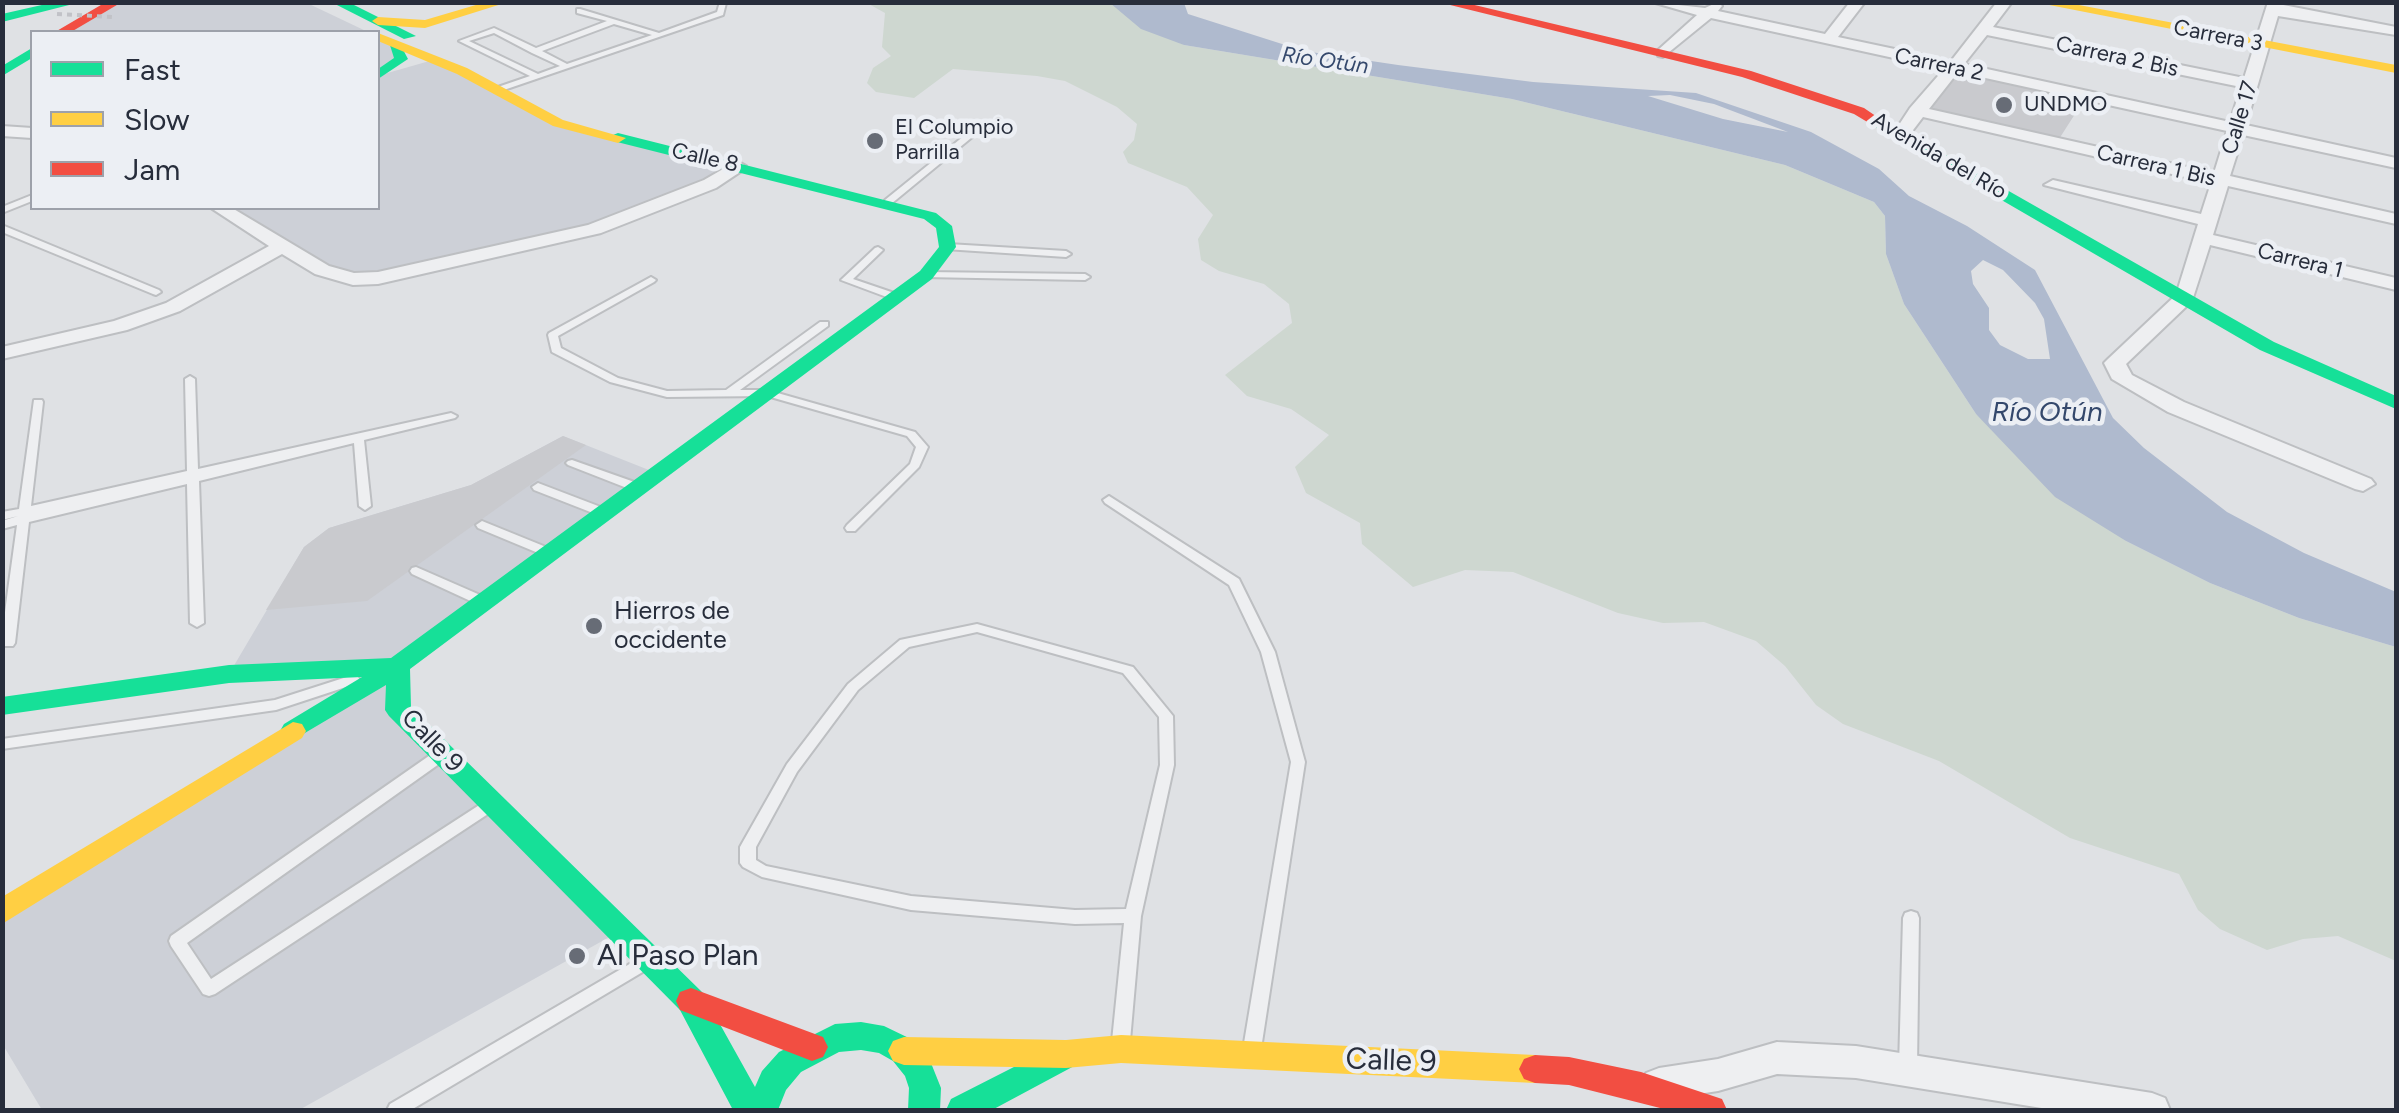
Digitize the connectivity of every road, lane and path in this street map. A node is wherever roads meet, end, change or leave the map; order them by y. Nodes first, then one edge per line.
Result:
1 (30, 2) edge
2 (307, 2) edge
3 (337, 2) edge
4 (524, 2) edge
5 (723, 2) edge
6 (1659, 2) edge
7 (1858, 2) edge
8 (2006, 2) edge
9 (2040, 2) edge
10 (1446, 3) edge
11 (2, 7) edge
12 (2274, 7) edge
13 (1713, 8) edge
14 (114, 10) edge
15 (580, 11) dead end
16 (65, 16) edge
17 (495, 16) edge
18 (2, 18) edge
19 (612, 22) junction
20 (370, 30) edge
21 (374, 30) edge
22 (1984, 30) junction
23 (2396, 31) edge
24 (380, 34) edge
25 (380, 34) edge
26 (380, 34) edge
27 (380, 35) edge
28 (659, 35) junction
29 (1827, 41) junction
30 (2262, 44) junction
31 (437, 50) junction
32 (535, 50) junction
33 (1663, 53) junction
34 (17, 62) edge
35 (568, 68) junction
36 (1952, 68) junction
37 (2396, 69) edge
38 (462, 70) junction
39 (380, 74) edge
40 (538, 77) junction
41 (2250, 84) junction
42 (28, 87) dead end
43 (498, 90) junction
44 (1916, 111) junction
45 (978, 129) dead end
46 (2236, 130) junction
47 (2, 131) edge
48 (30, 133) edge
49 (1901, 134) junction
50 (2396, 163) edge
51 (736, 166) junction
52 (2220, 180) junction
53 (2052, 186) dead end
54 (30, 199) edge
55 (888, 202) junction
56 (3, 209) edge
57 (223, 210) edge
58 (2396, 219) edge
59 (2, 228) edge
60 (2205, 229) junction
61 (948, 241) junction
62 (284, 245) junction
63 (878, 250) dead end
64 (1066, 254) dead end
65 (926, 275) junction
66 (1085, 277) dead end
67 (651, 280) dead end
68 (2396, 284) edge
69 (156, 292) dead end
70 (896, 297) junction
71 (2184, 297) junction
72 (824, 324) dead end
73 (2, 353) edge
74 (190, 378) dead end
75 (766, 393) junction
76 (727, 394) junction
77 (38, 402) dead end
78 (2396, 403) edge
79 (359, 441) junction
80 (572, 463) dead end
81 (193, 476) junction
82 (2363, 484) dead end
83 (538, 487) dead end
84 (638, 488) junction
85 (1108, 500) dead end
86 (365, 506) dead end
87 (604, 513) junction
88 (2, 516) edge
89 (24, 516) junction
90 (2, 525) edge
91 (482, 525) dead end
92 (851, 528) dead end
93 (550, 554) junction
94 (416, 571) dead end
95 (484, 602) junction
96 (197, 623) dead end
97 (8, 644) dead end
98 (398, 666) junction
99 (2, 706) edge
100 (2, 744) edge
101 (443, 753) junction
102 (493, 803) junction
103 (2, 912) edge
104 (1133, 916) junction
105 (1911, 918) dead end
106 (651, 958) junction
107 (691, 1001) junction
108 (812, 1047) junction
109 (1121, 1048) junction
110 (904, 1051) junction
111 (1066, 1054) junction
112 (1252, 1055) junction
113 (1908, 1068) junction
114 (1640, 1087) junction
115 (396, 1110) edge
116 (750, 1110) edge
117 (762, 1110) edge
118 (924, 1110) edge
119 (962, 1110) edge
120 (1711, 1110) edge
121 (2152, 1110) edge

1 - 11 main road
2 - 20 main road, Calle 8
3 - 21 main road, Calle 8
4 - 17 main road
5 - 28 lane
6 - 13 street, Carrera 2
7 - 29 street
8 - 22 street
9 - 30 main road, Carrera 3
10 - 33 main road, Avenida del Río
12 - 23 street
12 - 30 street, Calle 17
13 - 29 street, Carrera 2
13 - 33 street
14 - 16 main road
14 - 16 path, bridge
15 - 19 lane
16 - 18 main road
17 - 24 main road
17 - 31 main road
17 - 32 lane
17 - 40 lane
19 - 28 lane
19 - 32 lane
22 - 36 street
22 - 41 street, Carrera 2 Bis
25 - 31 main road, Calle 8
26 - 38 main road, Calle 8
27 - 39 main road
28 - 35 lane
29 - 36 street, Carrera 2
30 - 37 main road, Carrera 3
30 - 41 street, Calle 17
31 - 38 main road, Calle 8
32 - 35 lane
33 - 49 main road, Avenida del Río
34 - 42 main road
35 - 40 lane
36 - 44 street
36 - 46 street, Carrera 2
38 - 43 main road, Calle 8
40 - 43 lane
41 - 46 street, Calle 17
43 - 51 main road, Calle 8
44 - 49 street
44 - 52 street, Carrera 1 Bis
45 - 55 lane
46 - 50 street, Carrera 2
46 - 52 street, Calle 17
47 - 48 street
49 - 71 main road, Avenida del Río
51 - 55 main road, Calle 8
51 - 62 street
52 - 58 street, Carrera 1 Bis
52 - 60 street, Calle 17
53 - 60 street, Carrera 1
54 - 56 lane
55 - 61 main road, Calle 8
57 - 62 street
59 - 69 lane
60 - 68 street, Carrera 1
60 - 71 street, Calle 17
61 - 64 lane
61 - 65 main road
62 - 73 street
63 - 70 lane
65 - 66 lane
65 - 70 main road
67 - 76 lane
70 - 75 main road
71 - 78 main road, Avenida del Río
71 - 82 street, Calle 17
72 - 76 lane
74 - 81 lane
75 - 76 lane
75 - 84 main road
75 - 92 lane
77 - 89 lane
79 - 81 lane
79 - 81 lane
79 - 86 lane
80 - 84 lane
81 - 89 lane
81 - 96 lane
83 - 87 lane
84 - 87 main road
85 - 112 lane
87 - 93 main road
88 - 89 lane
89 - 90 lane
89 - 97 lane
91 - 93 lane
93 - 95 main road
94 - 95 lane
95 - 98 main road
98 - 99 main road
98 - 100 lane
98 - 101 main road, Calle 9
98 - 103 main road
101 - 102 main road, Calle 9
101 - 102 lane
102 - 106 main road, Calle 9
104 - 104 lane
104 - 109 lane
105 - 113 lane
106 - 107 main road, Calle 9
106 - 115 lane
107 - 108 main road, Calle 9
107 - 116 main road, Calle 9
108 - 110 main road, Calle 9
108 - 117 main road
109 - 111 main road, Calle 9
109 - 112 main road, Calle 9
110 - 111 main road, Calle 9
110 - 118 main road
111 - 119 main road, Calle 9
112 - 114 main road, Calle 9
113 - 114 street
113 - 121 street
114 - 120 main road, Calle 9

